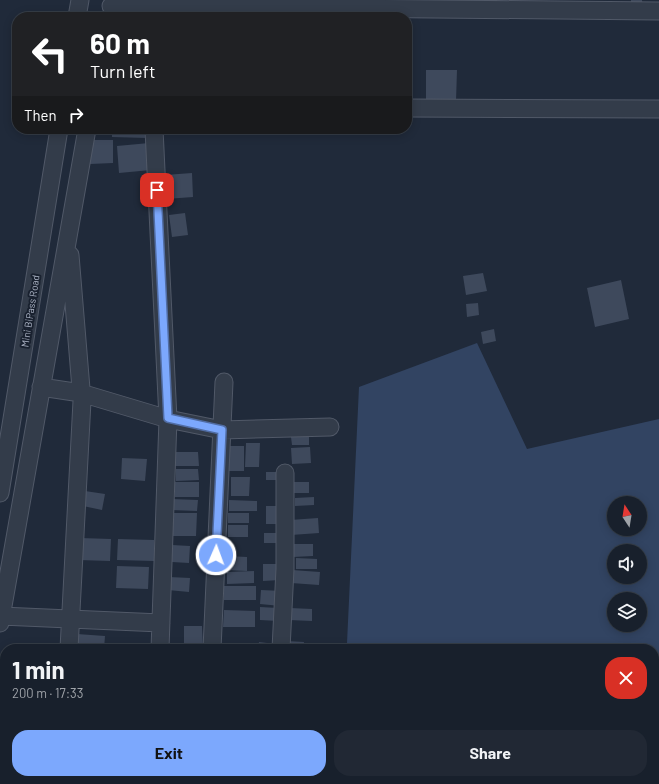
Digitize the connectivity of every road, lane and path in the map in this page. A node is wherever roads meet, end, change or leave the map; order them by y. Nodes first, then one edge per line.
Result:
1 (80, 0) edge
2 (110, 8) edge
3 (659, 11) edge
4 (78, 12) edge
5 (412, 108) edge
6 (659, 109) edge
7 (58, 134) edge
8 (86, 134) edge
9 (154, 134) edge
10 (68, 235) junction
11 (224, 382) dead end
12 (41, 387) junction
13 (81, 393) junction
14 (168, 418) junction
15 (330, 427) dead end
16 (222, 430) junction
17 (285, 473) dead end
18 (0, 493) edge
19 (1, 619) edge
20 (71, 619) junction
21 (161, 623) junction
22 (69, 644) edge
23 (160, 644) edge
24 (212, 644) edge
25 (281, 644) edge

1 - 4 street
2 - 3 street
5 - 6 street
7 - 18 street, Mini BiPass Road
8 - 10 street
9 - 14 street
10 - 12 street
10 - 13 street
11 - 16 street
12 - 13 street
12 - 19 street
13 - 14 street
13 - 20 street
14 - 16 street
14 - 21 street
15 - 16 street
16 - 24 street
17 - 25 street
19 - 20 street
20 - 21 street
20 - 22 street
21 - 23 street

